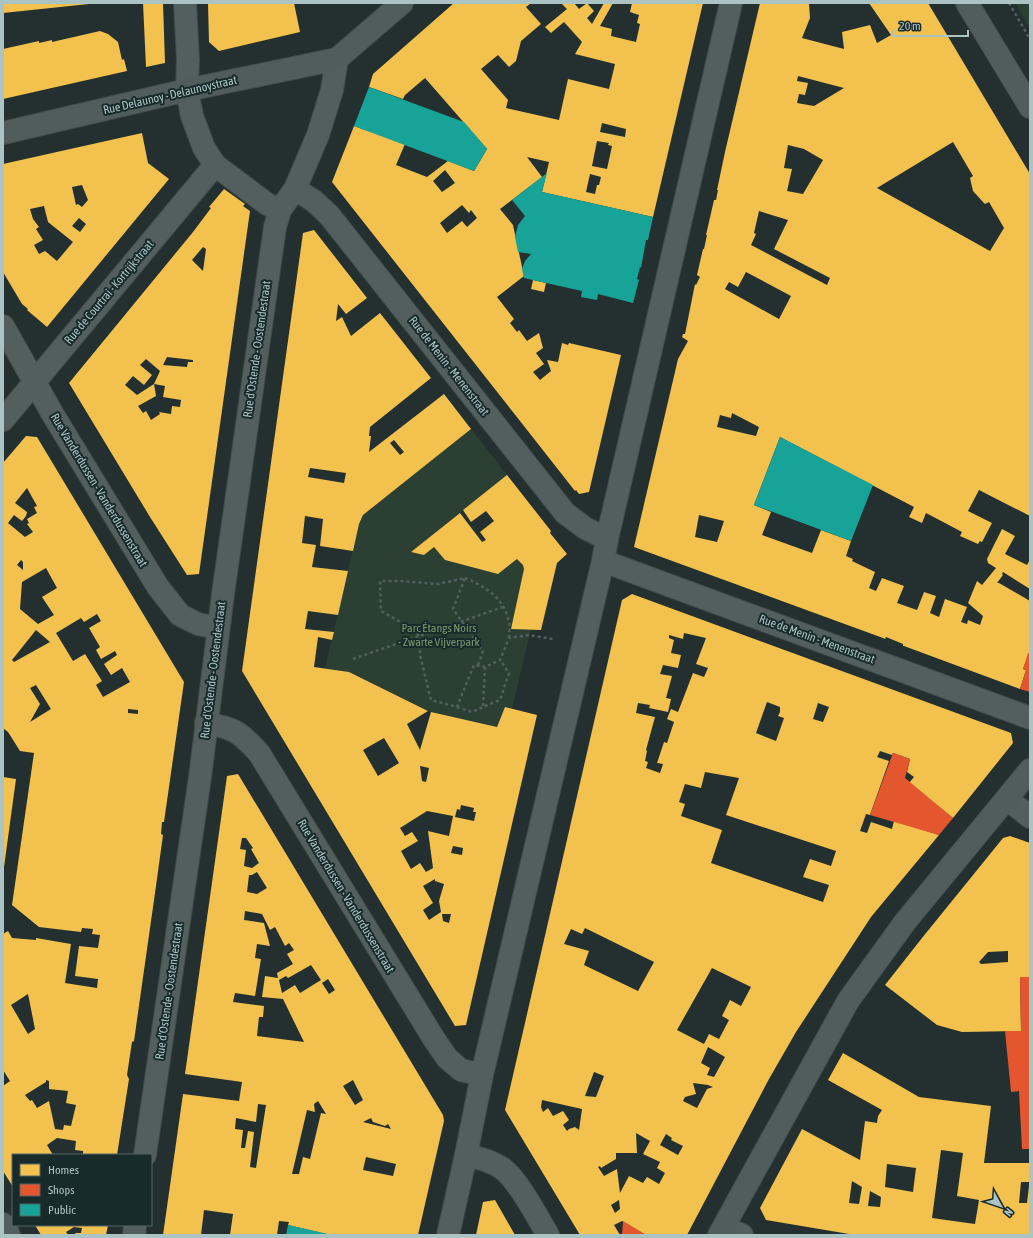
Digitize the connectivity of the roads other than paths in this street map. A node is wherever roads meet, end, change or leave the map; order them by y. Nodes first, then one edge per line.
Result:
1 (185, 3) edge
2 (402, 3) edge
3 (731, 3) edge
4 (967, 3) edge
5 (337, 59) junction
6 (187, 90) junction
7 (1030, 107) edge
8 (3, 132) edge
9 (215, 165) junction
10 (295, 189) junction
11 (280, 210) junction
12 (3, 326) edge
13 (35, 382) junction
14 (3, 420) edge
15 (607, 539) junction
16 (603, 562) junction
17 (218, 628) junction
18 (1030, 718) edge
19 (206, 723) junction
20 (1030, 770) edge
21 (1007, 799) junction
22 (1030, 817) edge
23 (482, 1075) junction
24 (145, 1154) edge
25 (466, 1154) junction
26 (3, 1224) edge
27 (728, 1232) edge
28 (10, 1235) edge
29 (448, 1235) edge
30 (548, 1235) edge

1 - 6 street
2 - 5 street
3 - 15 street
4 - 7 street
5 - 6 street, Rue Delaunoy - Delaunoystraat
5 - 10 street, Rue d'Ostende - Oostendestraat
6 - 8 street, Rue Delaunoy - Delaunoystraat
6 - 9 street
9 - 11 street
9 - 13 street, Rue de Courtrai - Kortrijkstraat
10 - 11 street, Rue d'Ostende - Oostendestraat
10 - 15 street, Rue de Menin - Menenstraat
11 - 17 street, Rue d'Ostende - Oostendestraat
12 - 13 street, Rue Vanderdussen - Vanderdussenstraat
13 - 14 street, Rue de Courtrai - Kortrijkstraat
13 - 17 street, Rue Vanderdussen - Vanderdussenstraat
15 - 16 street
16 - 18 street, Rue de Menin - Menenstraat
16 - 23 street
17 - 19 street, Rue d'Ostende - Oostendestraat
19 - 23 street, Rue Vanderdussen - Vanderdussenstraat
19 - 24 street, Rue d'Ostende - Oostendestraat
20 - 21 street
21 - 22 street
21 - 27 street
23 - 25 street
25 - 29 street
25 - 30 street
26 - 28 street

